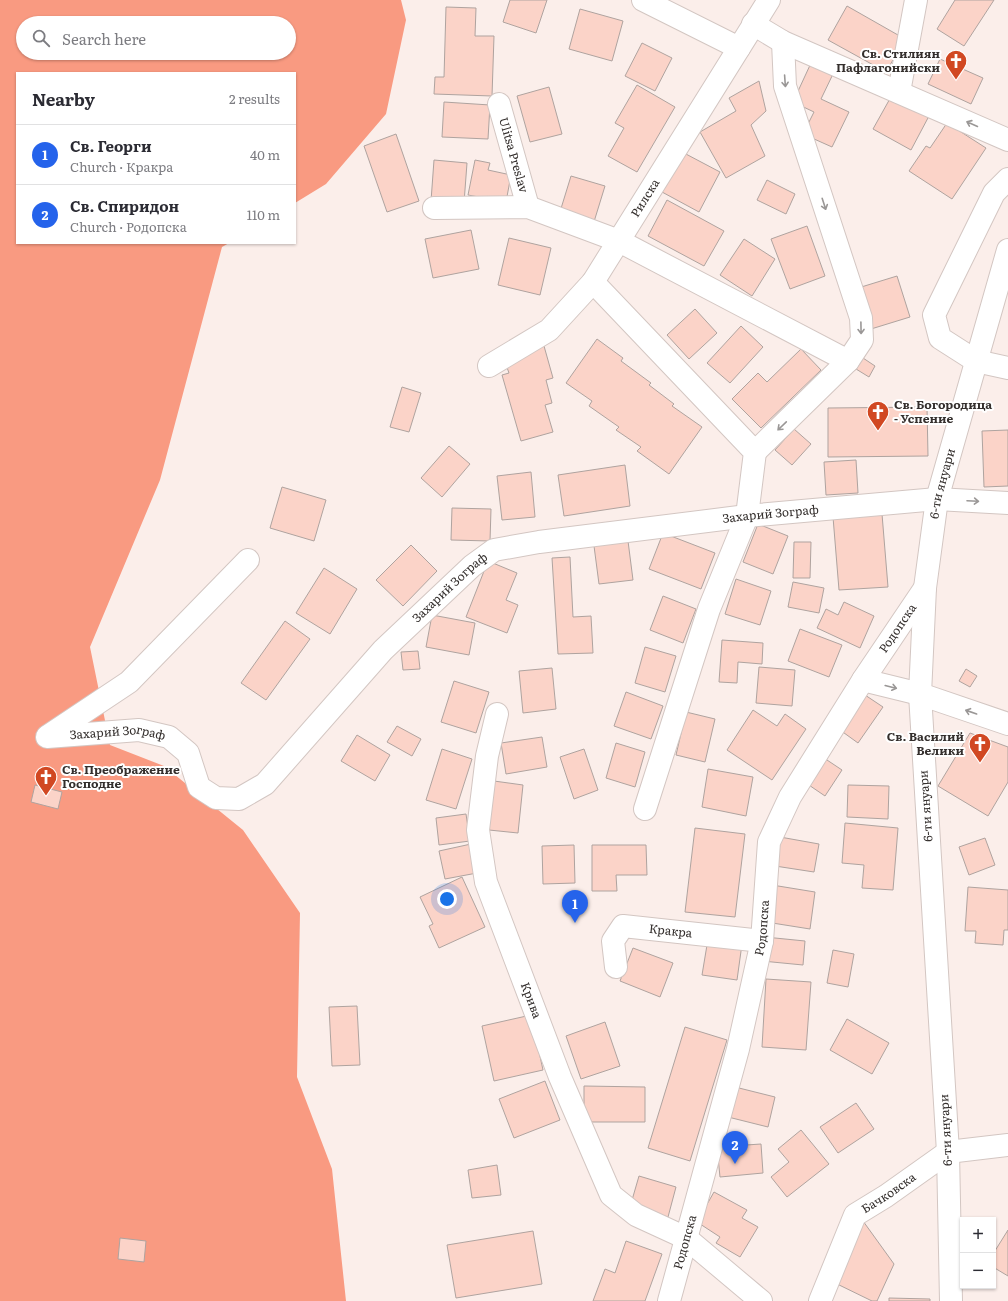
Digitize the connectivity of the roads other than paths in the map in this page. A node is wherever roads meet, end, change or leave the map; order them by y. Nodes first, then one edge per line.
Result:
1 (643, 0) edge
2 (768, 0) edge
3 (916, 0) edge
4 (753, 24) junction
5 (783, 42) junction
6 (739, 48) junction
7 (899, 92) junction
8 (499, 104) dead end
9 (1008, 140) edge
10 (1008, 179) edge
11 (528, 207) junction
12 (434, 208) dead end
13 (619, 240) junction
14 (1008, 250) edge
15 (593, 282) junction
16 (848, 361) junction
17 (976, 361) junction
18 (489, 366) dead end
19 (1008, 368) edge
20 (755, 452) junction
21 (937, 499) junction
22 (1008, 503) edge
23 (747, 516) junction
24 (248, 560) dead end
25 (925, 588) junction
26 (863, 680) junction
27 (920, 694) junction
28 (497, 714) dead end
29 (1008, 724) edge
30 (645, 809) dead end
31 (762, 941) junction
32 (616, 967) dead end
33 (1008, 1145) edge
34 (948, 1152) junction
35 (686, 1238) junction
36 (668, 1301) edge
37 (761, 1301) edge
38 (820, 1301) edge
39 (951, 1301) edge

1 - 6 street
2 - 4 street, Рилска
3 - 7 street
4 - 5 street
4 - 6 street, Рилска
5 - 7 street
5 -> 16 street
6 - 13 street, Рилска
9 -> 7 street
8 - 11 street, Ulitsa Preslav
10 - 17 street
11 - 12 street
11 - 13 street
13 - 15 street, Рилска
13 - 16 street
14 - 17 street, 6-ти януари
15 - 18 street, Рилска
15 - 20 street
16 -> 20 street
17 - 19 street
17 - 21 street, 6-ти януари
20 - 23 street
21 -> 22 street, Захарий Зограф
21 - 23 street, Захарий Зограф
21 - 25 street, 6-ти януари
23 - 24 street, Захарий Зограф
23 - 30 street
25 - 26 street, Родопска
25 - 27 street, 6-ти януари
26 -> 27 street
26 - 31 street, Родопска
29 -> 27 street
27 - 34 street, 6-ти януари
28 - 35 street, Крива
31 - 32 street, Кракра
31 - 35 street, Родопска
33 - 34 street, Бачковска
34 - 38 street, Бачковска
34 - 39 street, 6-ти януари
35 - 36 street, Родопска
35 - 37 street

